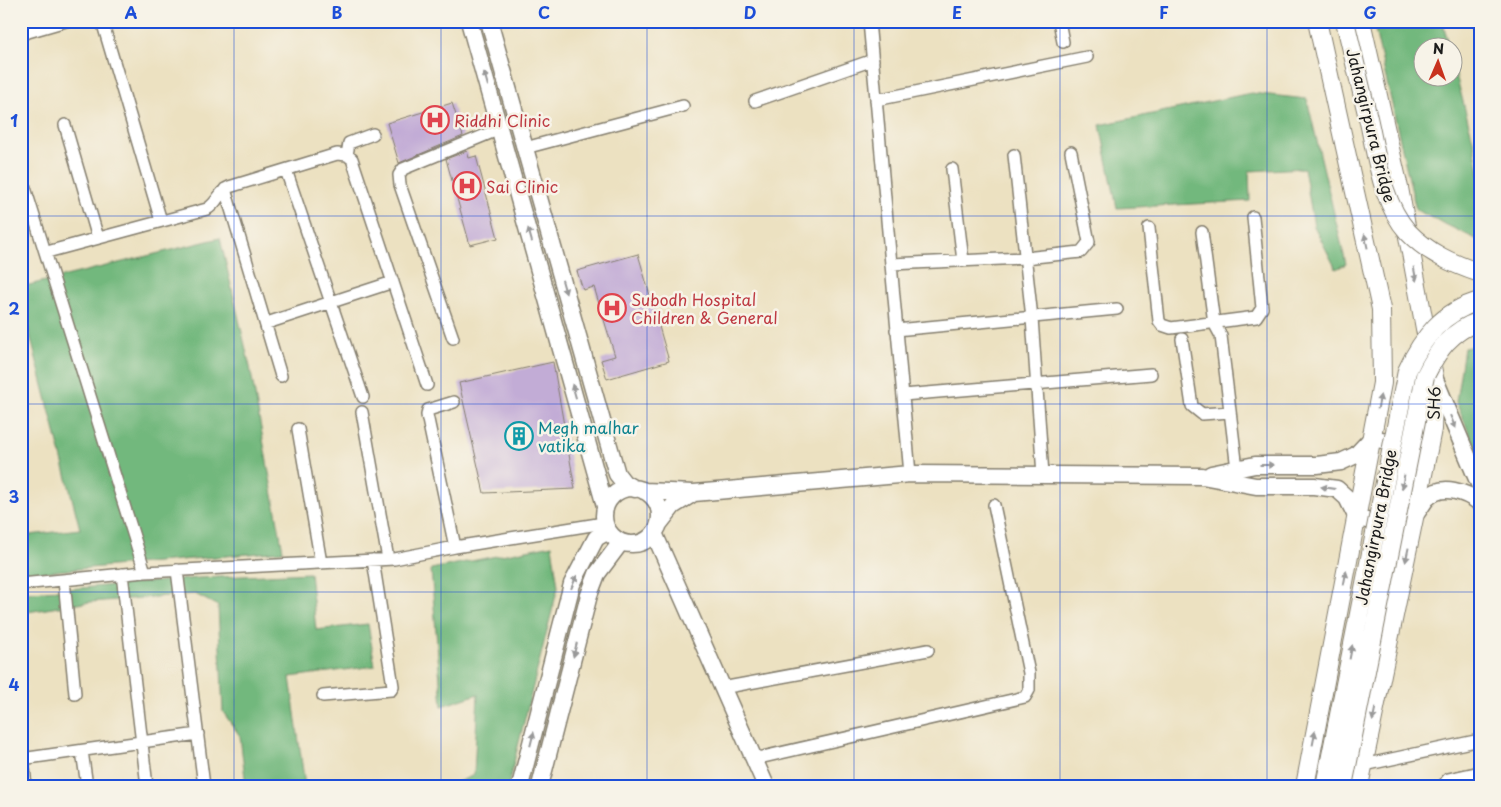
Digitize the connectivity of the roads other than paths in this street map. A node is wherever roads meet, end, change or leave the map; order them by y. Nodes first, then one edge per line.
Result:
1 (66, 21) edge
2 (102, 21) edge
3 (469, 21) edge
4 (489, 21) edge
5 (869, 21) edge
6 (1059, 21) edge
7 (1209, 21) edge
8 (1234, 21) edge
9 (1317, 21) edge
10 (1346, 21) edge
11 (1361, 21) edge
12 (21, 34) edge
13 (1063, 42) dead end
14 (1087, 57) dead end
15 (873, 60) junction
16 (876, 100) junction
17 (755, 101) dead end
18 (683, 106) dead end
19 (65, 125) dead end
20 (500, 129) junction
21 (373, 134) dead end
22 (524, 148) junction
23 (1071, 152) dead end
24 (347, 155) junction
25 (1014, 155) dead end
26 (952, 169) dead end
27 (286, 170) junction
28 (21, 175) edge
29 (225, 189) junction
30 (1253, 217) dead end
31 (162, 221) junction
32 (1149, 228) dead end
33 (1202, 232) dead end
34 (98, 238) junction
35 (47, 252) junction
36 (1025, 258) junction
37 (963, 261) junction
38 (891, 264) junction
39 (1480, 273) edge
40 (393, 282) junction
41 (1480, 301) edge
42 (331, 303) junction
43 (1117, 309) dead end
44 (1032, 318) junction
45 (1480, 322) edge
46 (267, 323) junction
47 (1214, 323) junction
48 (896, 330) junction
49 (453, 338) dead end
50 (1182, 339) dead end
51 (1152, 374) dead end
52 (281, 376) dead end
53 (1434, 377) junction
54 (1038, 383) junction
55 (427, 385) dead end
56 (903, 394) junction
57 (363, 397) dead end
58 (454, 402) dead end
59 (362, 412) dead end
60 (1230, 412) junction
61 (298, 429) dead end
62 (1372, 438) junction
63 (1428, 450) junction
64 (1237, 468) junction
65 (910, 474) junction
66 (1043, 475) junction
67 (1202, 476) junction
68 (1480, 486) edge
69 (639, 490) junction
70 (694, 493) junction
71 (1480, 502) edge
72 (606, 506) junction
73 (994, 506) dead end
74 (1356, 518) junction
75 (1414, 522) junction
76 (606, 527) junction
77 (657, 528) junction
78 (626, 543) junction
79 (455, 547) junction
80 (388, 559) junction
81 (373, 560) junction
82 (321, 563) junction
83 (669, 568) junction
84 (177, 570) junction
85 (145, 572) junction
86 (122, 574) junction
87 (64, 580) junction
88 (21, 584) edge
89 (928, 650) dead end
90 (722, 688) junction
91 (75, 694) dead end
92 (324, 696) dead end
93 (198, 734) junction
94 (1480, 740) edge
95 (21, 741) edge
96 (142, 742) junction
97 (82, 751) junction
98 (22, 759) edge
99 (754, 759) junction
100 (1364, 765) junction
101 (1480, 772) edge
102 (26, 786) edge
103 (87, 786) edge
104 (147, 786) edge
105 (204, 786) edge
106 (520, 786) edge
107 (540, 786) edge
108 (766, 786) edge
109 (1305, 786) edge
110 (1325, 786) edge
111 (1343, 786) edge
112 (1359, 786) edge
113 (1443, 786) edge

1 - 12 street
2 - 31 street
20 -> 3 street
4 - 22 street
5 - 15 street
6 - 13 street
7 - 8 street
62 -> 9 main road
10 - 39 main road, Jahangirpura Bridge, bridge
11 -> 53 main road, SH6
14 - 16 street
15 - 16 street
15 - 17 street
16 - 38 street
18 - 22 street
19 - 34 street
20 - 49 street
72 -> 20 street
21 - 24 street
22 -> 69 street
23 - 36 street
24 - 27 street
24 - 40 street
25 - 36 street
26 - 37 street
27 - 29 street
27 - 42 street
28 - 35 street
29 - 31 street
29 - 46 street
30 - 47 street
31 - 34 street
32 - 47 street
33 - 47 street
34 - 35 street
35 - 85 street
36 - 37 street
36 - 44 street
37 - 38 street
38 - 48 street
40 - 42 street
40 - 55 street
110 -> 41 main road, Jahangirpura Bridge, bridge
42 - 46 street
42 - 57 street
43 - 44 street
44 - 48 street
44 - 54 street
45 -> 111 main road, Jahangirpura Bridge, bridge
46 - 52 street
47 - 60 street
48 - 56 street
50 - 60 street
51 - 54 street
53 - 63 main road, SH6
53 -> 68 street
54 - 56 street
54 - 66 street
56 - 65 street
58 - 79 street
59 - 80 street
60 - 64 street
61 - 82 street
62 - 63 street
64 -> 62 street
62 - 74 main road
63 - 75 main road, SH6
64 - 67 street
65 - 66 street
65 - 70 street
66 - 67 street
74 -> 67 street
69 - 70 street
69 - 72 street
69 - 77 street
70 - 77 street
71 - 75 street
72 - 76 street
73 - 99 street
74 - 75 street
109 -> 74 main road
75 -> 100 main road, SH6
76 - 78 street
76 - 79 street
106 -> 76 street
77 - 78 street
77 - 83 street
78 - 83 street
78 -> 107 street
79 - 80 street
80 - 81 street
81 - 82 street
81 - 92 street
82 - 84 street
83 - 90 street
84 - 85 street
84 - 93 street
85 - 86 street
86 - 87 street
86 - 96 street
87 - 88 street
87 - 91 street
89 - 90 street
90 - 99 street
93 - 96 street
93 - 105 street
94 - 100 street
95 - 98 street
96 - 97 street
96 - 104 street
97 - 98 street
97 - 103 street
98 - 102 street
99 - 108 street
100 - 112 main road, SH6
101 - 113 street

